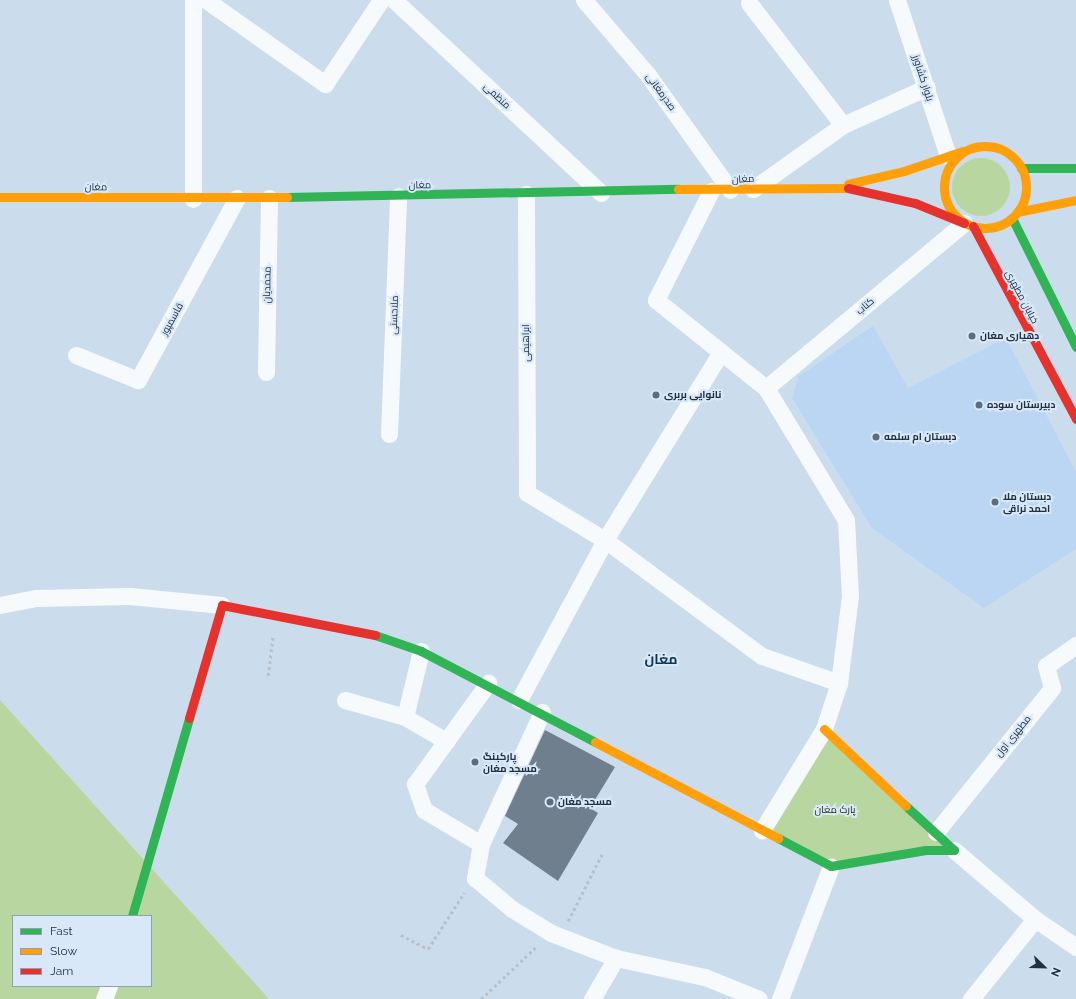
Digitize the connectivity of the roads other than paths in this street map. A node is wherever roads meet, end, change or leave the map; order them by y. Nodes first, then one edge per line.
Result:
1 (194, 0) edge
2 (206, 0) edge
3 (381, 0) edge
4 (394, 0) edge
5 (584, 0) edge
6 (898, 0) edge
7 (749, 3) dead end
8 (927, 87) junction
9 (842, 125) junction
10 (965, 150) junction
11 (948, 156) junction
12 (1021, 168) junction
13 (1076, 168) edge
14 (840, 186) junction
15 (730, 190) junction
16 (753, 190) junction
17 (711, 191) junction
18 (601, 193) junction
19 (526, 194) junction
20 (398, 196) junction
21 (0, 197) edge
22 (237, 198) junction
23 (269, 198) junction
24 (193, 199) junction
25 (1076, 200) edge
26 (1014, 215) junction
27 (968, 225) junction
28 (1076, 347) edge
29 (721, 352) junction
30 (76, 354) dead end
31 (266, 372) dead end
32 (766, 388) junction
33 (1076, 418) edge
34 (389, 434) dead end
35 (604, 540) junction
36 (222, 605) junction
37 (0, 606) edge
38 (1076, 645) edge
39 (421, 650) junction
40 (488, 683) junction
41 (839, 683) junction
42 (345, 700) dead end
43 (519, 700) junction
44 (542, 712) junction
45 (405, 717) junction
46 (824, 728) junction
47 (446, 741) junction
48 (762, 830) junction
49 (936, 832) junction
50 (481, 844) junction
51 (954, 850) junction
52 (831, 866) junction
53 (132, 915) edge
54 (1035, 919) junction
55 (1076, 946) edge
56 (616, 958) junction
57 (109, 987) edge
58 (104, 999) edge
59 (592, 999) edge
60 (759, 999) edge
61 (780, 999) edge
62 (971, 999) edge

1 - 24 street
2 - 3 street
4 - 18 street, منظمی
5 - 15 street, صدرمغانی
6 - 8 street, بلوار کشاورز
7 - 9 street
8 - 9 street
8 - 11 street, بلوار کشاورز
9 - 16 street
10 - 11 street, مغان
10 - 12 street
10 - 27 street
11 - 14 street, مغان
12 - 13 street
12 - 26 street
14 - 16 street, مغان
14 - 27 street, مغان
15 - 16 street, مغان
15 - 17 street, مغان
17 - 18 street, مغان
17 - 29 street
18 - 19 street, مغان
19 - 20 street, مغان
19 - 35 street, ابراهیمی
20 - 23 street, مغان
20 - 34 street, ملاحسنی
21 - 24 street, مغان
22 - 23 street, مغان
22 - 24 street, مغان
22 - 30 street, قاسمپور
23 - 31 street, محمدیان
25 - 26 street
26 - 27 street
26 - 28 street
27 - 32 street, کتاب
27 - 33 street, خیابان مطهری
29 - 32 street
29 - 35 street
32 - 41 street
35 - 41 street
35 - 43 street
36 - 37 street
36 - 39 street
36 - 53 street
38 - 49 street, مطهری اول
39 - 40 street
39 - 45 street
40 - 43 street
40 - 47 street
41 - 46 street
42 - 45 street
43 - 44 street
44 - 48 street
44 - 50 street
45 - 47 street
46 - 48 street
46 - 49 street
47 - 50 street
48 - 52 street
49 - 51 street
50 - 56 street
51 - 52 street
51 - 54 street
52 - 61 street
54 - 55 street
54 - 62 street
56 - 59 street
56 - 60 street
57 - 58 street

